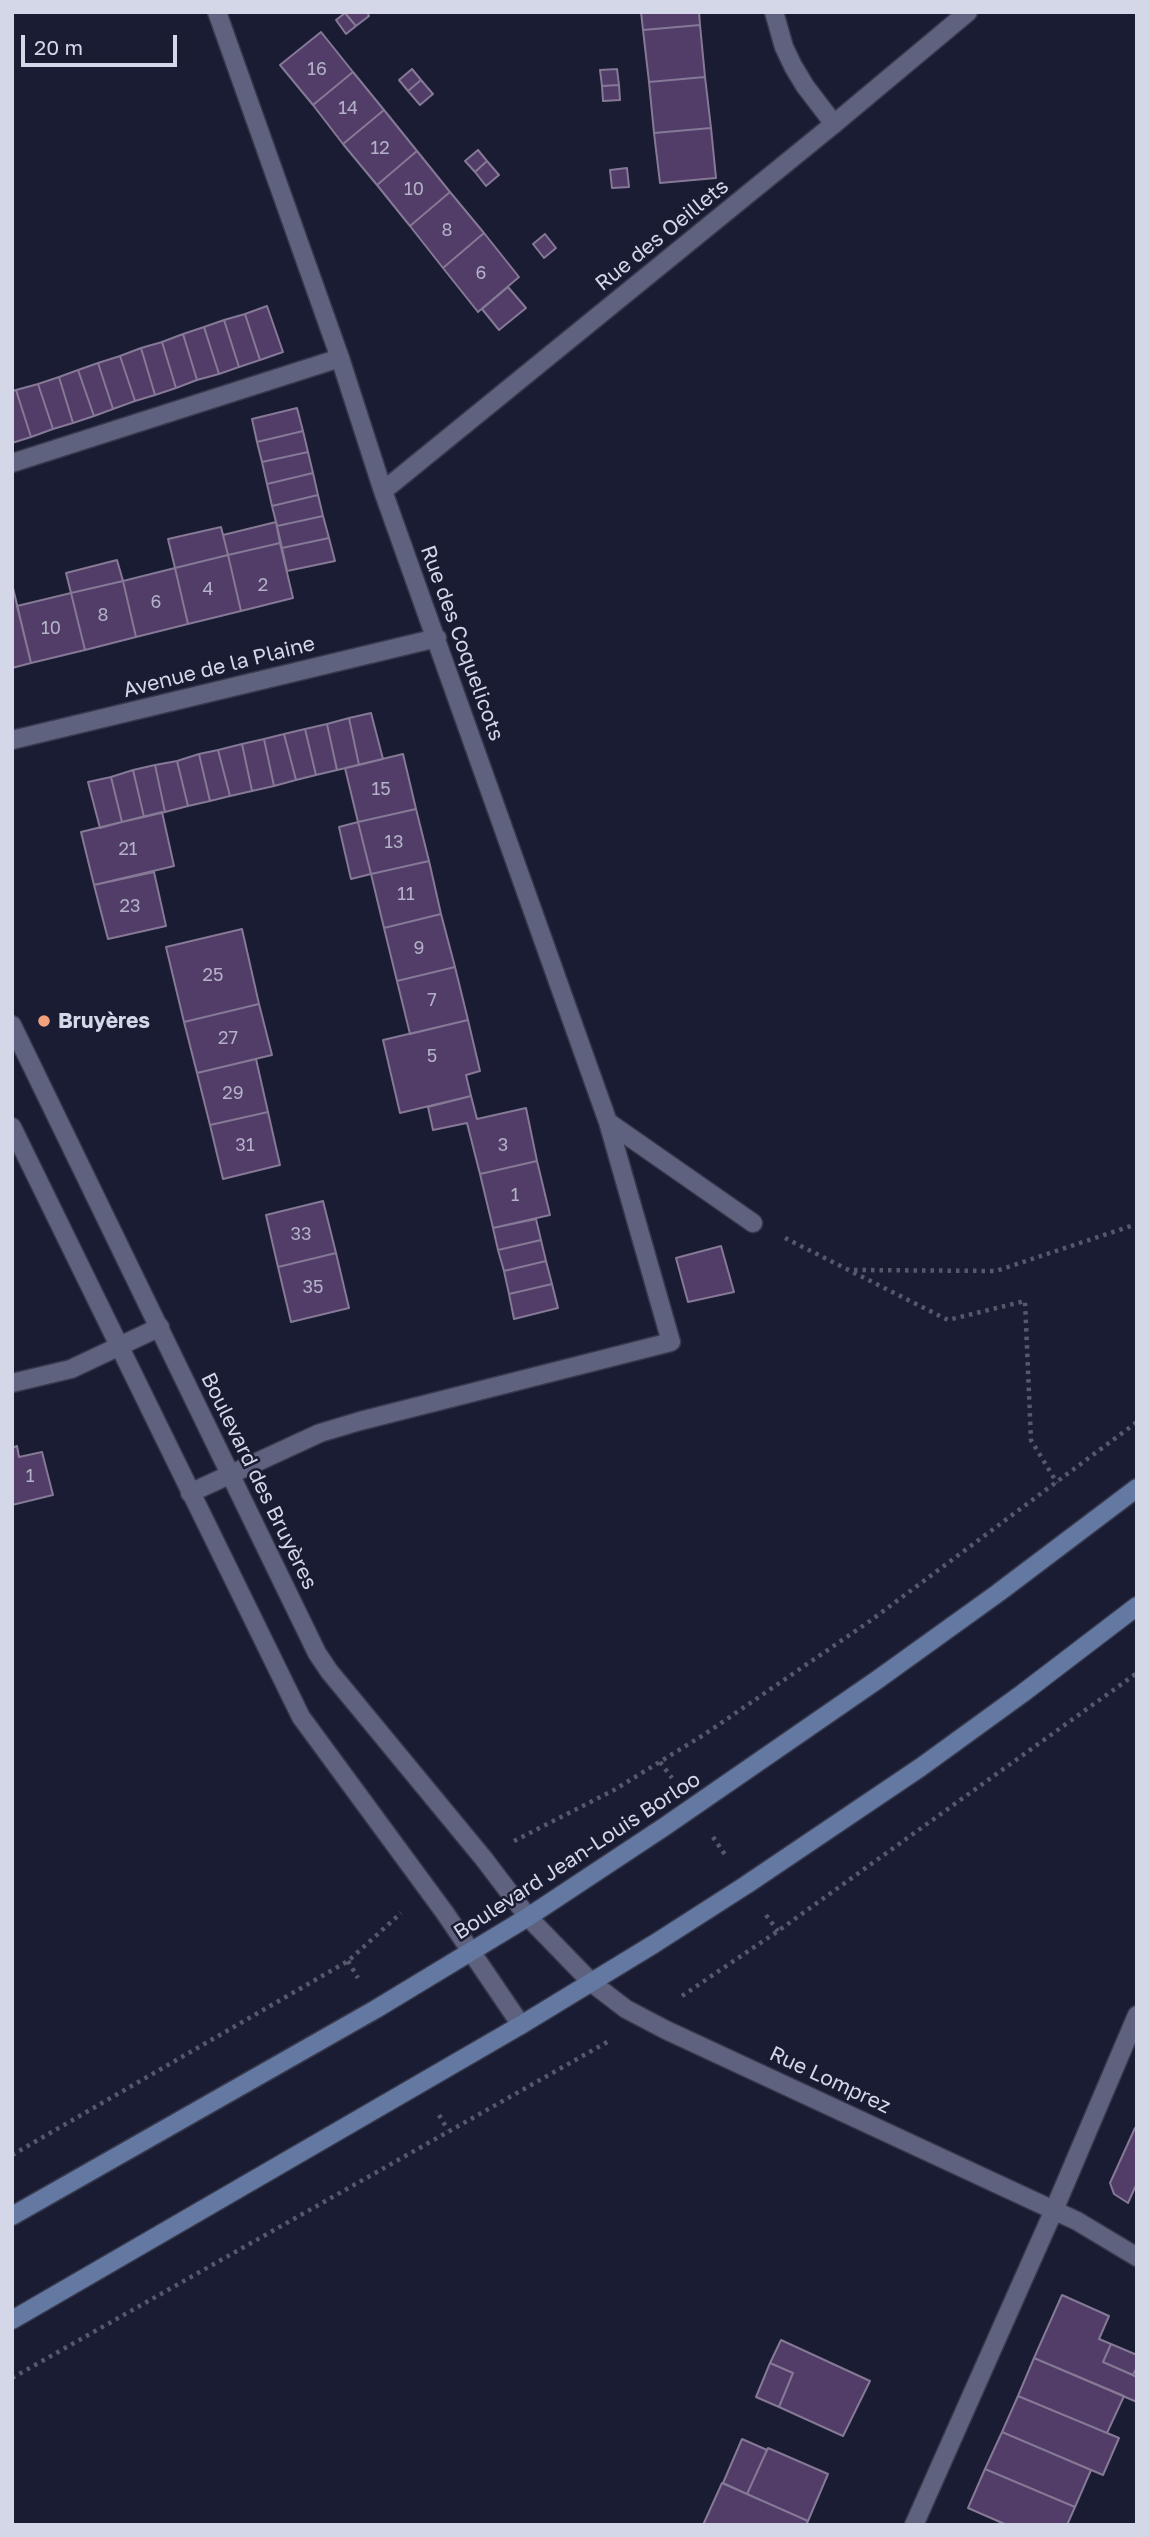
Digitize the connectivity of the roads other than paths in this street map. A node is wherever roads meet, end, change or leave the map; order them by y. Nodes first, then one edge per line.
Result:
1 (217, 12) edge
2 (774, 12) edge
3 (968, 12) edge
4 (834, 124) junction
5 (340, 358) junction
6 (12, 463) edge
7 (383, 491) junction
8 (437, 638) junction
9 (12, 740) edge
10 (12, 1025) edge
11 (608, 1122) junction
12 (12, 1127) edge
13 (753, 1223) road end
14 (160, 1327) junction
15 (120, 1347) junction
16 (12, 1383) edge
17 (231, 1474) junction
18 (1137, 1488) edge
19 (190, 1493) junction
20 (1137, 1606) edge
21 (528, 1917) junction
22 (472, 1952) junction
23 (592, 1983) junction
24 (1137, 2015) edge
25 (520, 2025) junction
26 (1054, 2210) junction
27 (12, 2216) edge
28 (1137, 2257) edge
29 (12, 2320) edge
30 (914, 2525) edge

1 - 5 street, Rue des Coquelicots
2 - 4 street
3 - 4 street, Rue des Oeillets
4 - 7 street, Rue des Oeillets
5 - 6 street
5 - 7 street, Rue des Coquelicots
7 - 8 street, Rue des Coquelicots
8 - 9 street, Avenue de la Plaine
8 - 11 street, Rue des Coquelicots
10 - 14 street, Boulevard des Bruyères
11 - 13 street
11 - 17 street, Rue des Coquelicots
12 - 15 street
14 - 15 street
14 - 17 street, Boulevard des Bruyères
15 - 16 street
15 - 19 street
17 - 19 street
17 - 21 street, Boulevard des Bruyères
18 - 21 main road, Boulevard Jean-Louis Borloo
19 - 22 street
20 - 23 main road
21 - 22 main road, Boulevard Jean-Louis Borloo
21 - 23 street, Boulevard des Bruyères
22 - 25 street
22 - 27 main road, Boulevard Jean-Louis Borloo
23 - 25 main road
23 - 26 street, Rue Lomprez
24 - 26 street
25 - 29 main road
26 - 28 street, Rue Lomprez
26 - 30 street

